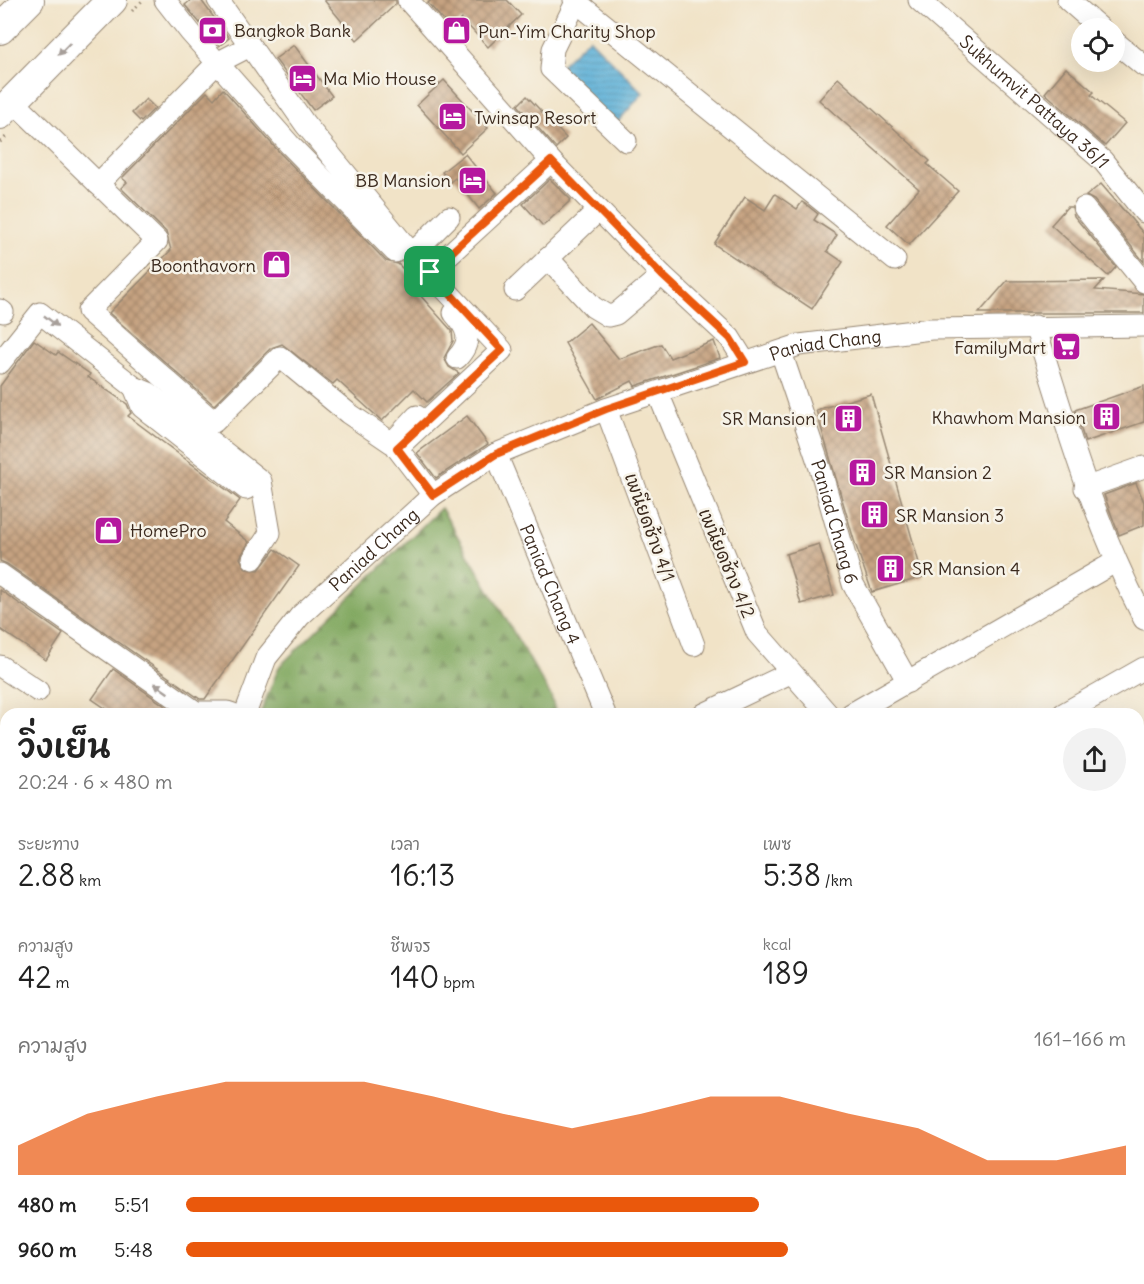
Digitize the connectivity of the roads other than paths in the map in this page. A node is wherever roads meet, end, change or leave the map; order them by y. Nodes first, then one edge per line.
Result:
1 (165, 0) edge
2 (218, 0) edge
3 (408, 0) edge
4 (919, 0) edge
5 (1068, 0) edge
6 (575, 1) edge
7 (110, 2) edge
8 (1089, 18) edge
9 (250, 46) junction
10 (1125, 50) edge
11 (218, 63) junction
12 (1144, 66) edge
13 (6, 108) edge
14 (626, 141) dead end
15 (551, 161) junction
16 (98, 184) junction
17 (1084, 208) dead end
18 (599, 210) junction
19 (1144, 212) edge
20 (449, 217) dead end
21 (412, 254) junction
22 (548, 258) junction
23 (895, 260) dead end
24 (430, 272) junction
25 (662, 275) junction
26 (1144, 282) edge
27 (515, 290) dead end
28 (1035, 326) junction
29 (1144, 326) edge
30 (781, 352) junction
31 (457, 358) dead end
32 (745, 362) junction
33 (1, 364) edge
34 (134, 387) junction
35 (658, 393) junction
36 (606, 409) junction
37 (417, 416) dead end
38 (496, 454) junction
39 (1144, 467) edge
40 (1085, 488) junction
41 (246, 489) dead end
42 (433, 495) junction
43 (253, 559) dead end
44 (1115, 562) junction
45 (0, 574) edge
46 (1144, 619) edge
47 (694, 645) dead end
48 (0, 666) edge
49 (1144, 668) edge
50 (790, 673) junction
51 (908, 682) junction
52 (38, 691) dead end
53 (190, 708) edge
54 (247, 708) edge
55 (602, 708) edge
56 (717, 708) edge
57 (822, 708) edge
58 (862, 708) edge
59 (1074, 708) edge

1 - 11 street
2 - 9 street
3 - 15 street
4 - 19 street, Sukhumvit Pattaya 36/1
5 - 8 street
6 - 14 street
6 - 23 street
7 -> 13 highway
9 - 11 street
9 - 21 street
10 - 12 street
11 - 16 street
11 - 31 street
13 - 16 street
15 - 18 street
15 - 24 street
16 - 37 street
17 - 26 street
18 - 22 street
18 - 25 street
20 - 21 street
21 - 24 street
22 - 25 street
22 - 27 street
24 - 42 street
25 - 32 street
28 - 29 street, Paniad Chang
28 - 30 street, Paniad Chang
28 - 40 street
30 - 32 street, Paniad Chang
30 - 51 street, Paniad Chang 6
32 - 35 street, Paniad Chang
33 -> 34 street
34 - 41 street
34 - 43 street
35 - 36 street, Paniad Chang
35 - 50 street, เพนียดช้าง 4/2
36 - 38 street, Paniad Chang
36 - 47 street, เพนียดช้าง 4/1
38 - 42 street, Paniad Chang
38 - 55 street, Paniad Chang 4
39 - 40 street
40 - 44 street
42 - 54 street, Paniad Chang
44 - 46 street
44 - 51 street
53 -> 45 street
48 - 52 street
49 - 59 street
50 - 56 street
50 - 57 street, เพนียดช้าง 4/2
51 - 58 street

